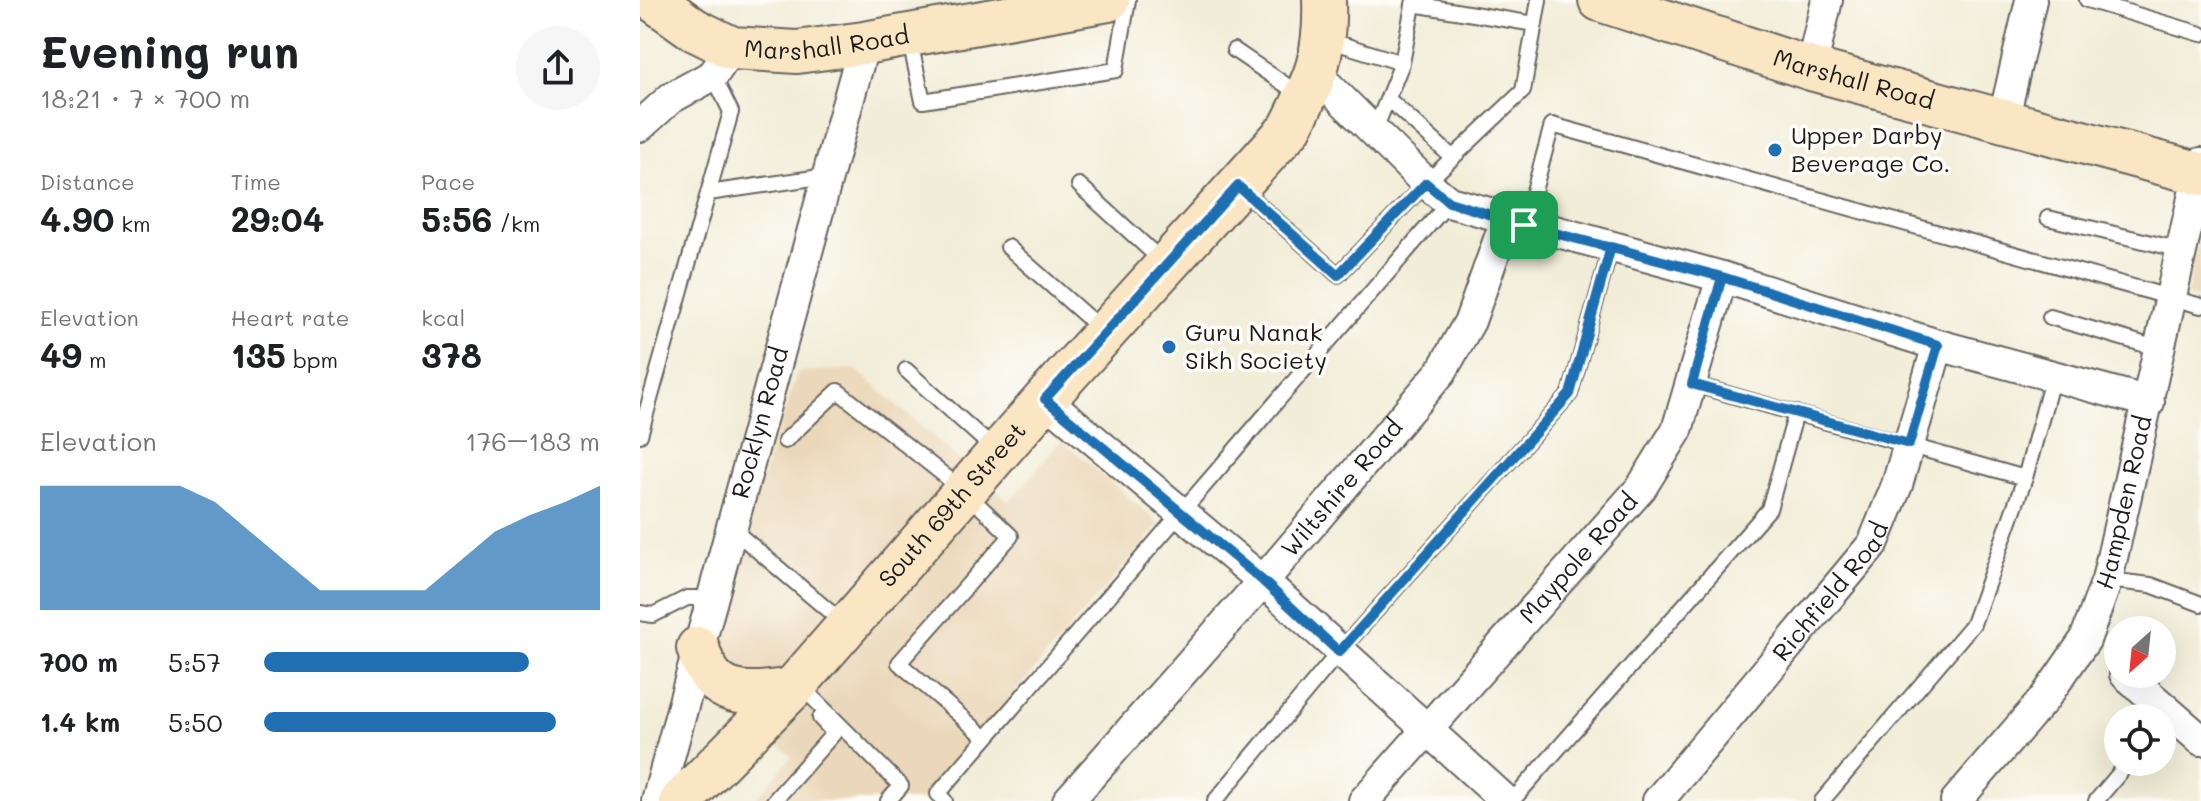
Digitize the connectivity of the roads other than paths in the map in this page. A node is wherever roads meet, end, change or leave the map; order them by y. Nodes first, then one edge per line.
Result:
1 (653, 0) edge
2 (1108, 0) edge
3 (1128, 0) edge
4 (1539, 0) edge
5 (1600, 0) edge
6 (1827, 0) edge
7 (2031, 0) edge
8 (2087, 0) edge
9 (1414, 2) edge
10 (1042, 6) edge
11 (2128, 6) edge
12 (1535, 24) junction
13 (2201, 34) edge
14 (909, 36) junction
15 (864, 43) junction
16 (1234, 50) dead end
17 (1317, 53) edge
18 (723, 61) junction
19 (1402, 63) junction
20 (1811, 69) junction
21 (1388, 99) junction
22 (2003, 122) junction
23 (640, 126) edge
24 (1374, 132) junction
25 (1453, 158) junction
26 (2200, 170) edge
27 (827, 176) junction
28 (1079, 185) dead end
29 (1238, 186) junction
30 (1438, 192) junction
31 (708, 193) junction
32 (2048, 218) dead end
33 (1515, 222) junction
34 (1008, 247) dead end
35 (1611, 247) junction
36 (2181, 250) junction
37 (1166, 265) junction
38 (1722, 277) junction
39 (2171, 298) junction
40 (2201, 306) edge
41 (2050, 317) dead end
42 (1104, 333) junction
43 (1938, 345) junction
44 (2160, 349) junction
45 (906, 370) dead end
46 (2053, 376) junction
47 (1692, 384) junction
48 (1045, 399) junction
49 (2149, 402) junction
50 (1796, 413) junction
51 (640, 435) edge
52 (785, 441) dead end
53 (1909, 444) junction
54 (998, 452) junction
55 (2025, 478) junction
56 (964, 491) junction
57 (1179, 511) junction
58 (731, 527) junction
59 (2107, 580) junction
60 (1263, 581) junction
61 (711, 598) junction
62 (2201, 603) edge
63 (640, 613) edge
64 (847, 626) junction
65 (2085, 640) junction
66 (698, 648) junction
67 (1339, 652) junction
68 (2104, 656) edge
69 (795, 686) junction
70 (2138, 688) edge
71 (2153, 704) edge
72 (2176, 725) edge
73 (1425, 731) junction
74 (986, 738) junction
75 (2201, 740) edge
76 (2117, 776) edge
77 (657, 801) edge
78 (681, 801) edge
79 (774, 801) edge
80 (888, 801) edge
81 (945, 801) edge
82 (1068, 801) edge
83 (1215, 801) edge
84 (1364, 801) edge
85 (1509, 801) edge
86 (1658, 801) edge
87 (1822, 801) edge
88 (1956, 801) edge
89 (2096, 801) edge

1 - 18 main road, Marshall Road
2 - 10 main road, Marshall Road
3 - 14 lane
4 - 12 lane
5 - 20 main road, Marshall Road
6 - 20 street
7 - 22 street
8 - 11 lane
9 - 12 lane
9 - 19 lane
10 - 14 main road, Marshall Road
11 - 13 lane
12 - 25 lane
14 - 15 main road, Marshall Road
15 - 18 main road, Marshall Road
15 - 27 street, Rocklyn Road
16 - 17 lane
17 - 19 lane
17 - 24 street
17 - 29 main road, South 69th Street
18 - 23 street
18 - 31 lane
19 - 21 lane
20 - 22 main road, Marshall Road
21 - 24 lane
21 - 25 lane
22 - 26 main road, Marshall Road
24 - 30 street
25 - 30 lane
26 - 36 street, Hampden Road
27 - 31 lane
27 - 58 street, Rocklyn Road
28 - 37 lane
29 - 30 lane
29 - 37 main road, South 69th Street
30 - 33 street
30 - 57 lane
31 - 51 lane
32 - 36 lane
33 - 35 street
33 - 39 lane
33 - 60 street, Wiltshire Road
34 - 42 lane
35 - 38 street
35 - 67 lane
36 - 39 street, Hampden Road
37 - 42 main road, South 69th Street
38 - 43 street
38 - 47 street, Maypole Road
39 - 40 lane
39 - 44 street, Hampden Road
41 - 44 lane
42 - 48 main road, South 69th Street
43 - 46 street
43 - 53 street, Richfield Road
44 - 49 street, Hampden Road
45 - 54 lane
46 - 49 street
46 - 55 lane
47 - 50 lane
47 - 73 street, Maypole Road
48 - 54 main road, South 69th Street
48 - 57 street
49 - 59 street, Hampden Road
50 - 53 lane
50 - 85 lane
52 - 56 lane
53 - 55 lane
53 - 86 street, Richfield Road
54 - 56 main road, South 69th Street
55 - 87 lane
56 - 64 main road, South 69th Street
56 - 74 lane
57 - 60 street
57 - 74 lane
58 - 61 street, Rocklyn Road
58 - 64 lane
59 - 62 lane
59 - 65 street, Hampden Road
60 - 67 street
60 - 82 street, Wiltshire Road
61 - 63 lane
61 - 66 street, Rocklyn Road
64 - 69 main road, South 69th Street
65 - 68 street
65 - 88 street, Hampden Road
66 - 69 main road
66 - 77 street, Rocklyn Road
67 - 73 street
67 - 83 lane
69 - 78 main road, South 69th Street
69 - 79 lane
69 - 80 lane
70 - 71 street
72 - 75 street
73 - 84 street, Maypole Road
73 - 85 street
74 - 81 lane
76 - 89 lane

